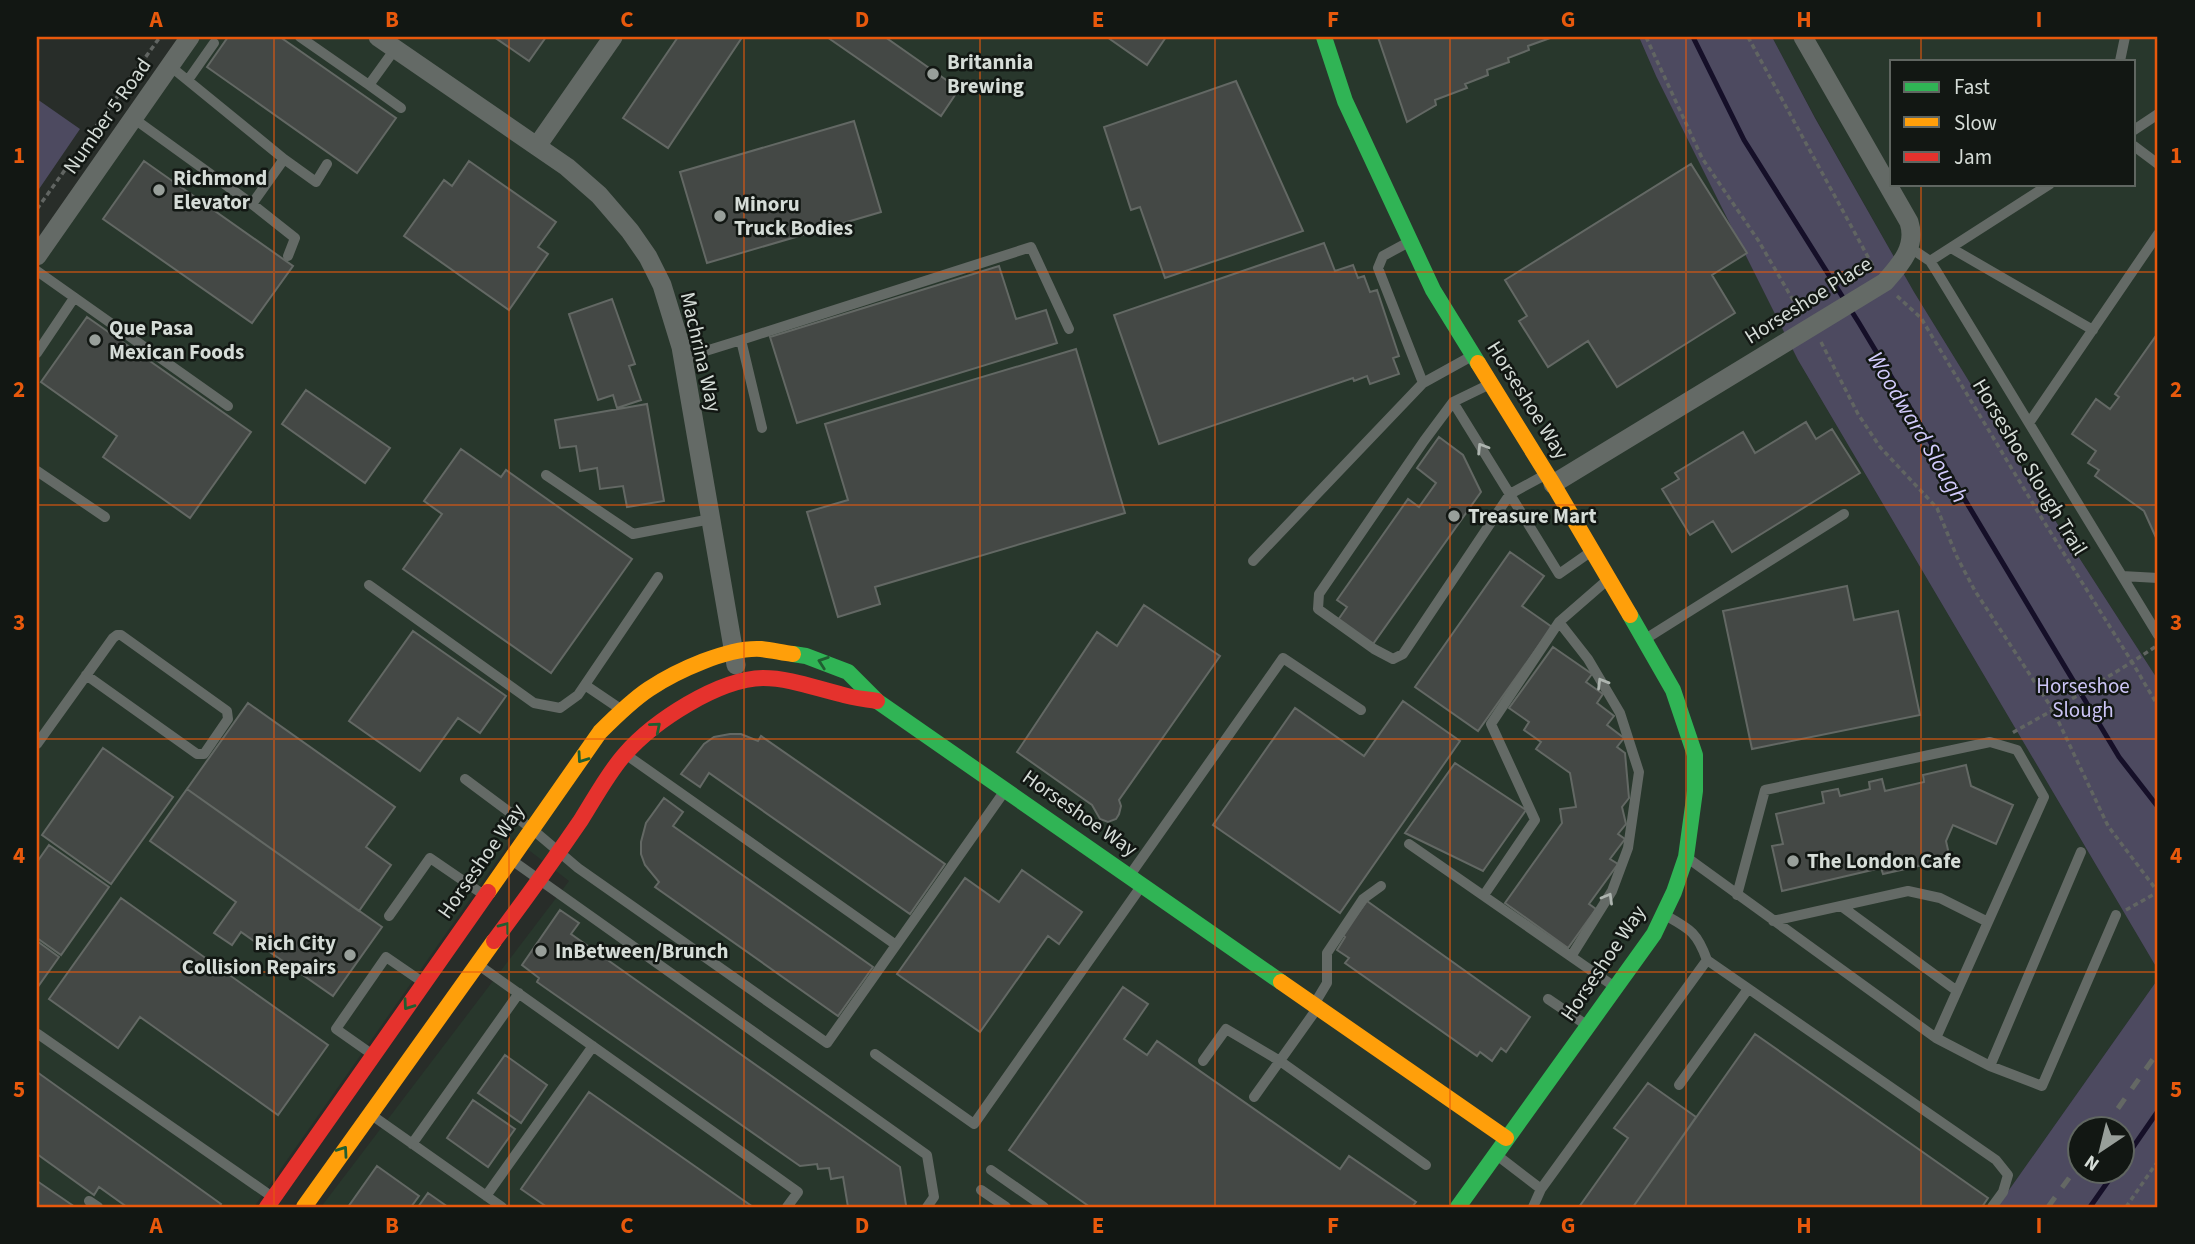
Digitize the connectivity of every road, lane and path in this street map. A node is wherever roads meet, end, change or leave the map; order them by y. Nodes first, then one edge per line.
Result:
1 (160, 37) edge
2 (190, 37) edge
3 (300, 37) edge
4 (378, 37) edge
5 (613, 37) edge
6 (1324, 37) edge
7 (1646, 37) edge
8 (1748, 37) edge
9 (1803, 37) edge
10 (2125, 37) edge
11 (214, 43) dead end
12 (395, 49) junction
13 (2120, 60) edge
14 (170, 66) junction
15 (188, 80) junction
16 (369, 85) junction
17 (401, 108) dead end
18 (2158, 114) edge
19 (133, 118) junction
20 (2136, 129) edge
21 (537, 146) junction
22 (2136, 148) edge
23 (284, 159) junction
24 (327, 164) dead end
25 (2158, 164) edge
26 (2047, 186) edge
27 (252, 204) junction
28 (37, 209) edge
29 (2158, 234) edge
30 (1410, 242) junction
31 (1909, 247) junction
32 (1951, 248) junction
33 (37, 256) edge
34 (288, 256) dead end
35 (1930, 261) junction
36 (37, 271) edge
37 (1877, 273) dead end
38 (1895, 294) dead end
39 (74, 298) junction
40 (1812, 326) junction
41 (1069, 329) dead end
42 (2093, 330) junction
43 (741, 340) junction
44 (37, 353) edge
45 (1474, 355) junction
46 (683, 358) junction
47 (1423, 383) junction
48 (1491, 384) junction
49 (1453, 402) junction
50 (228, 406) dead end
51 (2029, 423) junction
52 (762, 428) dead end
53 (37, 471) edge
54 (545, 475) dead end
55 (1550, 479) junction
56 (1510, 494) junction
57 (1844, 514) dead end
58 (105, 517) dead end
59 (711, 519) junction
60 (1592, 551) junction
61 (1253, 561) dead end
62 (2122, 576) junction
63 (659, 577) dead end
64 (1608, 579) junction
65 (2158, 579) edge
66 (369, 585) dead end
67 (1559, 622) junction
68 (2158, 635) edge
69 (1644, 640) junction
70 (2158, 645) edge
71 (734, 652) junction
72 (2133, 662) junction
73 (86, 675) junction
74 (738, 683) junction
75 (585, 685) junction
76 (877, 701) junction
77 (2158, 706) edge
78 (622, 710) junction
79 (1361, 710) dead end
80 (2053, 710) junction
81 (1995, 743) junction
82 (37, 744) edge
83 (625, 754) junction
84 (465, 779) dead end
85 (1006, 789) junction
86 (532, 829) junction
87 (1409, 844) dead end
88 (558, 851) junction
89 (2081, 852) dead end
90 (1686, 857) junction
91 (510, 860) junction
92 (540, 880) junction
93 (1136, 880) junction
94 (1381, 886) dead end
95 (2158, 892) edge
96 (1484, 895) junction
97 (1737, 895) junction
98 (485, 896) junction
99 (1840, 906) junction
100 (1664, 914) junction
101 (2116, 915) joint
102 (389, 916) dead end
103 (1773, 921) junction
104 (1988, 922) junction
105 (896, 945) junction
106 (1572, 955) junction
107 (1707, 960) junction
108 (477, 964) junction
109 (424, 982) junction
110 (1616, 988) junction
111 (1748, 989) junction
112 (1957, 991) junction
113 (519, 993) junction
114 (1548, 999) dead end
115 (1316, 1006) junction
116 (1588, 1027) junction
117 (38, 1034) edge
118 (1936, 1038) junction
119 (593, 1046) junction
120 (875, 1054) dead end
121 (373, 1055) junction
122 (1280, 1060) junction
123 (1203, 1061) dead end
124 (1990, 1066) junction
125 (1679, 1085) dead end
126 (1254, 1097) dead end
127 (370, 1114) junction
128 (1506, 1138) junction
129 (412, 1144) junction
130 (1495, 1154) junction
131 (2158, 1161) edge
132 (1426, 1165) dead end
133 (991, 1170) dead end
134 (1541, 1189) junction
135 (981, 1190) dead end
136 (486, 1196) junction
137 (270, 1202) edge
138 (304, 1207) edge
139 (502, 1207) edge
140 (787, 1207) edge
141 (927, 1207) edge
142 (1006, 1207) edge
143 (1044, 1207) edge
144 (1458, 1207) edge
145 (1533, 1207) edge
146 (1992, 1207) edge
147 (2126, 1207) edge

1 - 28 path
2 - 14 street, Number 5 Road
3 - 16 lane
4 - 12 street, Machrina Way
5 - 21 street
6 - 30 street, Horseshoe Way
7 - 40 path
8 - 37 path
9 - 31 street
10 - 13 lane
11 - 15 lane
12 - 16 lane
12 - 21 street, Machrina Way
14 - 15 lane
14 - 19 street, Number 5 Road
15 - 23 lane
16 - 17 lane
18 - 20 lane
19 - 27 lane
19 - 33 street, Number 5 Road
21 - 46 street, Machrina Way
22 - 25 lane
23 - 24 lane
23 - 27 lane
26 - 32 lane
27 - 34 lane
29 - 42 lane
30 - 45 street, Horseshoe Way
30 - 47 lane
31 - 35 lane
31 - 40 street, Horseshoe Place
32 - 35 lane
32 - 42 lane
35 - 51 lane
36 - 39 lane
38 - 72 path, Horseshoe Slough Trail
39 - 44 lane
39 - 50 lane
40 - 55 street, Horseshoe Place
40 - 80 path
41 - 43 lane
42 - 51 lane
43 - 46 lane
43 - 52 lane
45 - 47 lane
45 - 48 street, Horseshoe Way
46 - 59 street, Machrina Way
47 - 61 lane
48 - 49 lane
48 - 55 street, Horseshoe Way
56 -> 49 lane
49 - 56 lane
51 - 62 lane
53 - 58 lane
54 - 59 lane
55 - 56 lane
55 - 60 street, Horseshoe Way
56 - 60 lane
57 - 69 lane
59 - 71 street, Machrina Way
60 - 64 street, Horseshoe Way
62 - 65 lane
62 - 68 lane
63 - 75 lane
64 - 67 lane
64 - 69 street, Horseshoe Way
66 - 75 lane
67 - 96 lane
106 -> 67 lane
69 - 90 street, Horseshoe Way
70 - 72 path
71 - 74 street, Machrina Way
76 -> 71 street, Horseshoe Way
71 - 78 street, Horseshoe Way
72 - 77 path, Horseshoe Slough Trail
72 - 80 path
73 - 73 lane
73 - 82 lane
74 - 76 street, Horseshoe Way
83 -> 74 street, Horseshoe Way
75 - 78 lane
76 - 85 street, Horseshoe Way
78 -> 86 street, Horseshoe Way
79 - 93 lane
80 - 81 path
80 - 95 path
81 - 97 lane
81 - 104 lane
83 - 88 street, Horseshoe Way
83 - 105 lane
84 - 86 lane
85 - 93 street, Horseshoe Way
85 - 105 lane
86 - 88 lane
86 - 91 street, Horseshoe Way
87 - 96 lane
88 - 92 street, Horseshoe Way
88 - 105 lane
89 - 124 lane
90 - 97 lane
90 - 100 street, Horseshoe Way
91 - 92 lane
91 - 98 street, Horseshoe Way
108 -> 92 street, Horseshoe Way
92 - 141 lane
93 - 115 street, Horseshoe Way
93 - 120 lane
94 - 115 lane
95 - 101 path
96 - 106 lane
97 - 103 lane
98 - 102 lane
98 - 109 street, Horseshoe Way
99 - 103 lane
99 - 104 lane
99 - 112 lane
100 - 107 lane
100 - 110 street, Horseshoe Way
101 - 124 lane
103 - 118 lane
104 - 112 lane
106 - 110 lane
107 - 111 lane
107 - 134 lane
108 - 113 lane
108 - 127 street, Horseshoe Way
109 -> 121 street, Horseshoe Way
109 - 121 lane
110 - 116 street, Horseshoe Way
111 - 125 lane
111 - 146 lane
112 - 118 lane
113 - 119 lane
113 - 129 lane
114 - 116 lane
115 - 122 lane
115 - 128 street, Horseshoe Way
116 - 128 street, Horseshoe Way
117 - 137 lane
118 - 124 lane
119 - 136 lane
119 - 140 lane
121 - 137 street, Horseshoe Way
122 - 123 lane
122 - 126 lane
122 - 132 lane
127 - 129 lane
138 -> 127 street, Horseshoe Way
128 - 130 street
129 - 136 lane
130 - 134 lane
130 - 144 street
131 - 147 path
133 - 143 lane
134 - 145 lane
135 - 142 lane
136 - 139 lane

